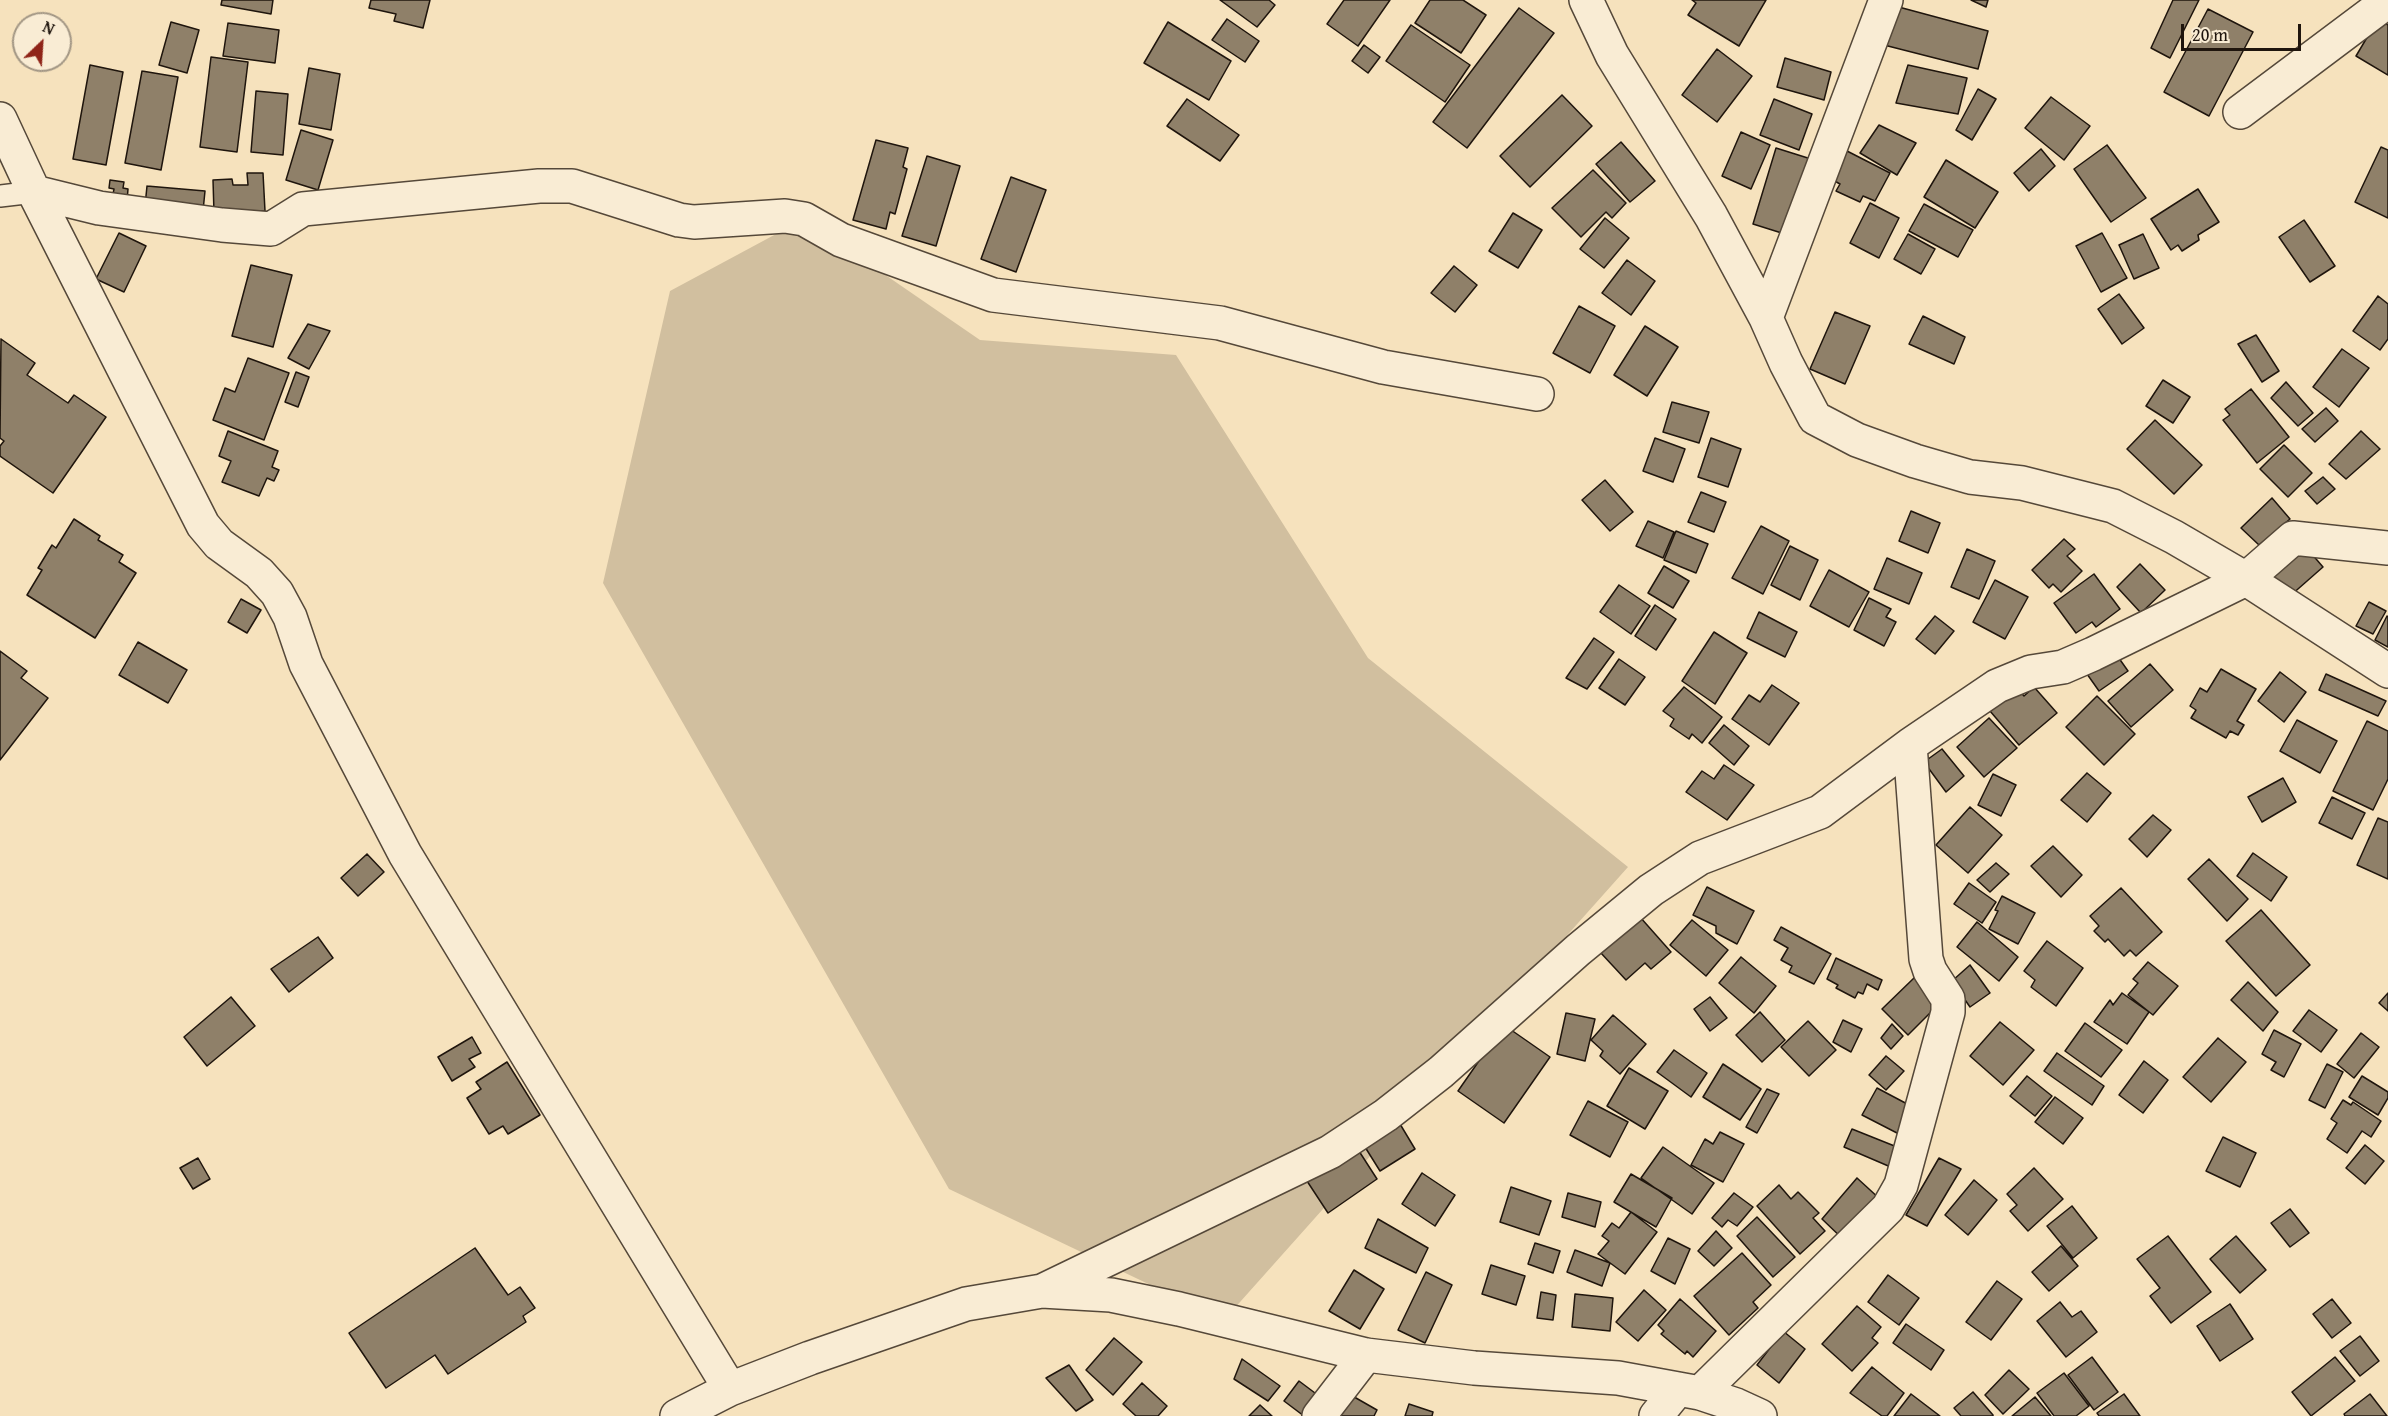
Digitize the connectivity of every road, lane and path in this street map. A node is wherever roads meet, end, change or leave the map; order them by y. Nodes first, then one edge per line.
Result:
1 (1586, 0) edge
2 (1886, 0) edge
3 (2388, 1) edge
4 (2240, 112) dead end
5 (0, 119) edge
6 (34, 192) junction
7 (0, 196) edge
8 (1766, 318) junction
9 (1537, 394) dead end
10 (2388, 549) edge
11 (2246, 579) junction
12 (2388, 671) edge
13 (1910, 745) junction
14 (1042, 1291) junction
15 (1366, 1355) junction
16 (729, 1389) junction
17 (1689, 1391) junction
18 (677, 1416) edge
19 (1319, 1416) edge
20 (1656, 1416) edge
21 (1760, 1416) edge

1 - 8 street
2 - 8 street
3 - 4 street
5 - 6 street
6 - 7 lane
6 - 9 street
6 - 16 street
8 - 11 street
10 - 11 street
11 - 12 street
11 - 13 street
13 - 14 street
13 - 17 street
14 - 15 street
14 - 16 street
15 - 17 street
15 - 19 street
16 - 18 street
17 - 20 street
17 - 21 street

